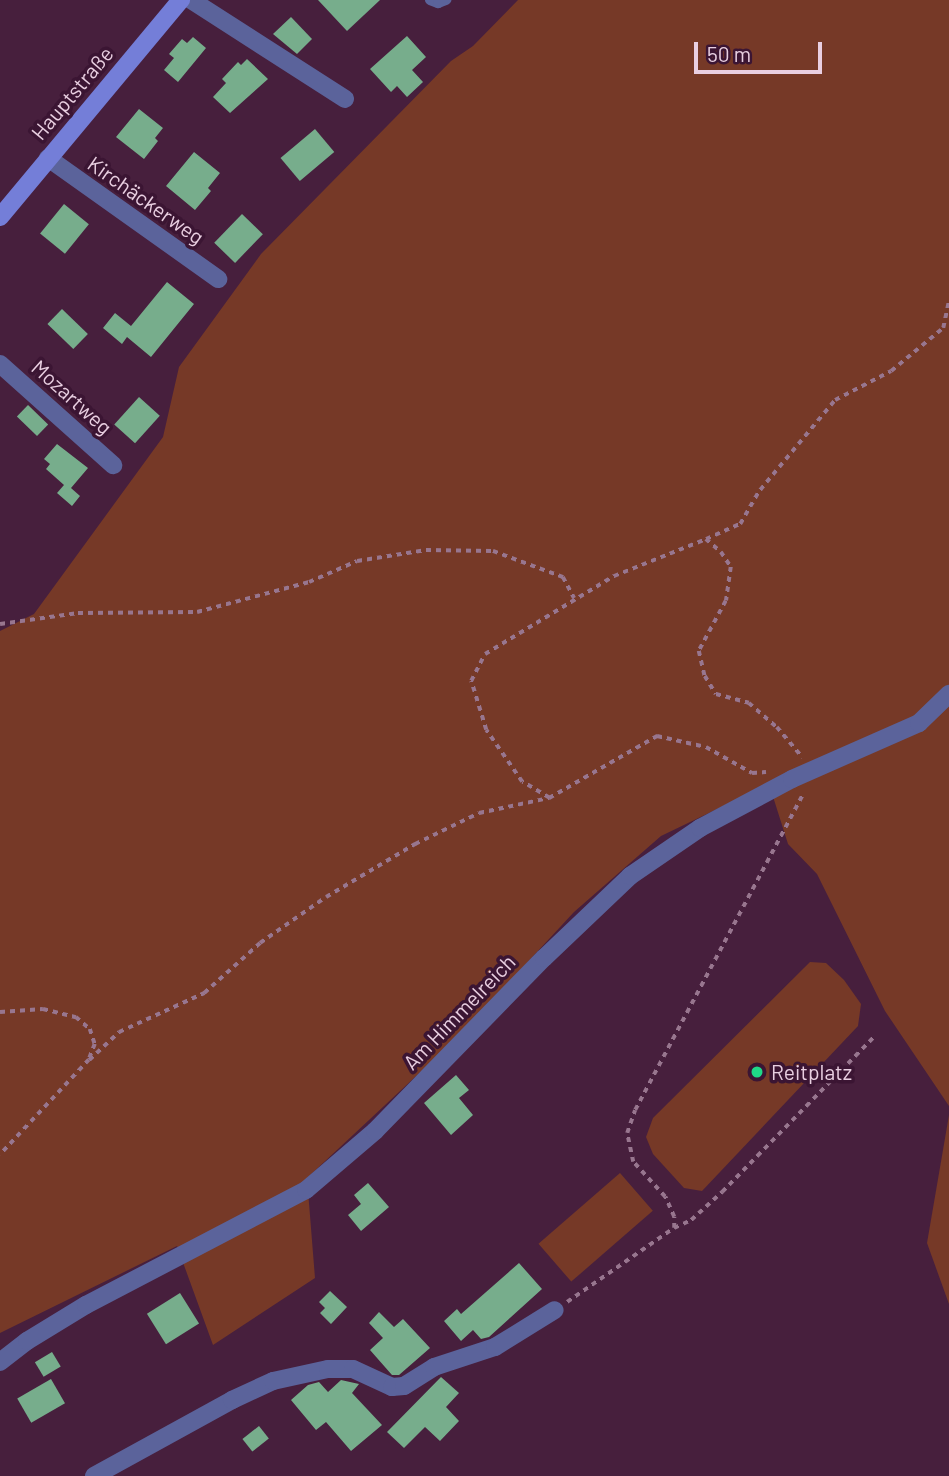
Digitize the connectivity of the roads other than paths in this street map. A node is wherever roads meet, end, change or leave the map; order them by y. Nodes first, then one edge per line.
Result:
1 (181, 0) edge
2 (191, 0) edge
3 (430, 0) edge
4 (446, 0) edge
5 (345, 99) dead end
6 (48, 158) junction
7 (0, 217) edge
8 (218, 279) dead end
9 (0, 364) edge
10 (113, 464) dead end
11 (949, 694) edge
12 (555, 1310) road end
13 (0, 1362) edge
14 (94, 1476) edge

1 - 6 main road, Hauptstraße
2 - 5 street
3 - 4 lane
6 - 7 main road, Hauptstraße
6 - 8 street, Kirchäckerweg
9 - 10 street, Mozartweg
11 - 13 street, Am Himmelreich
12 - 14 street

